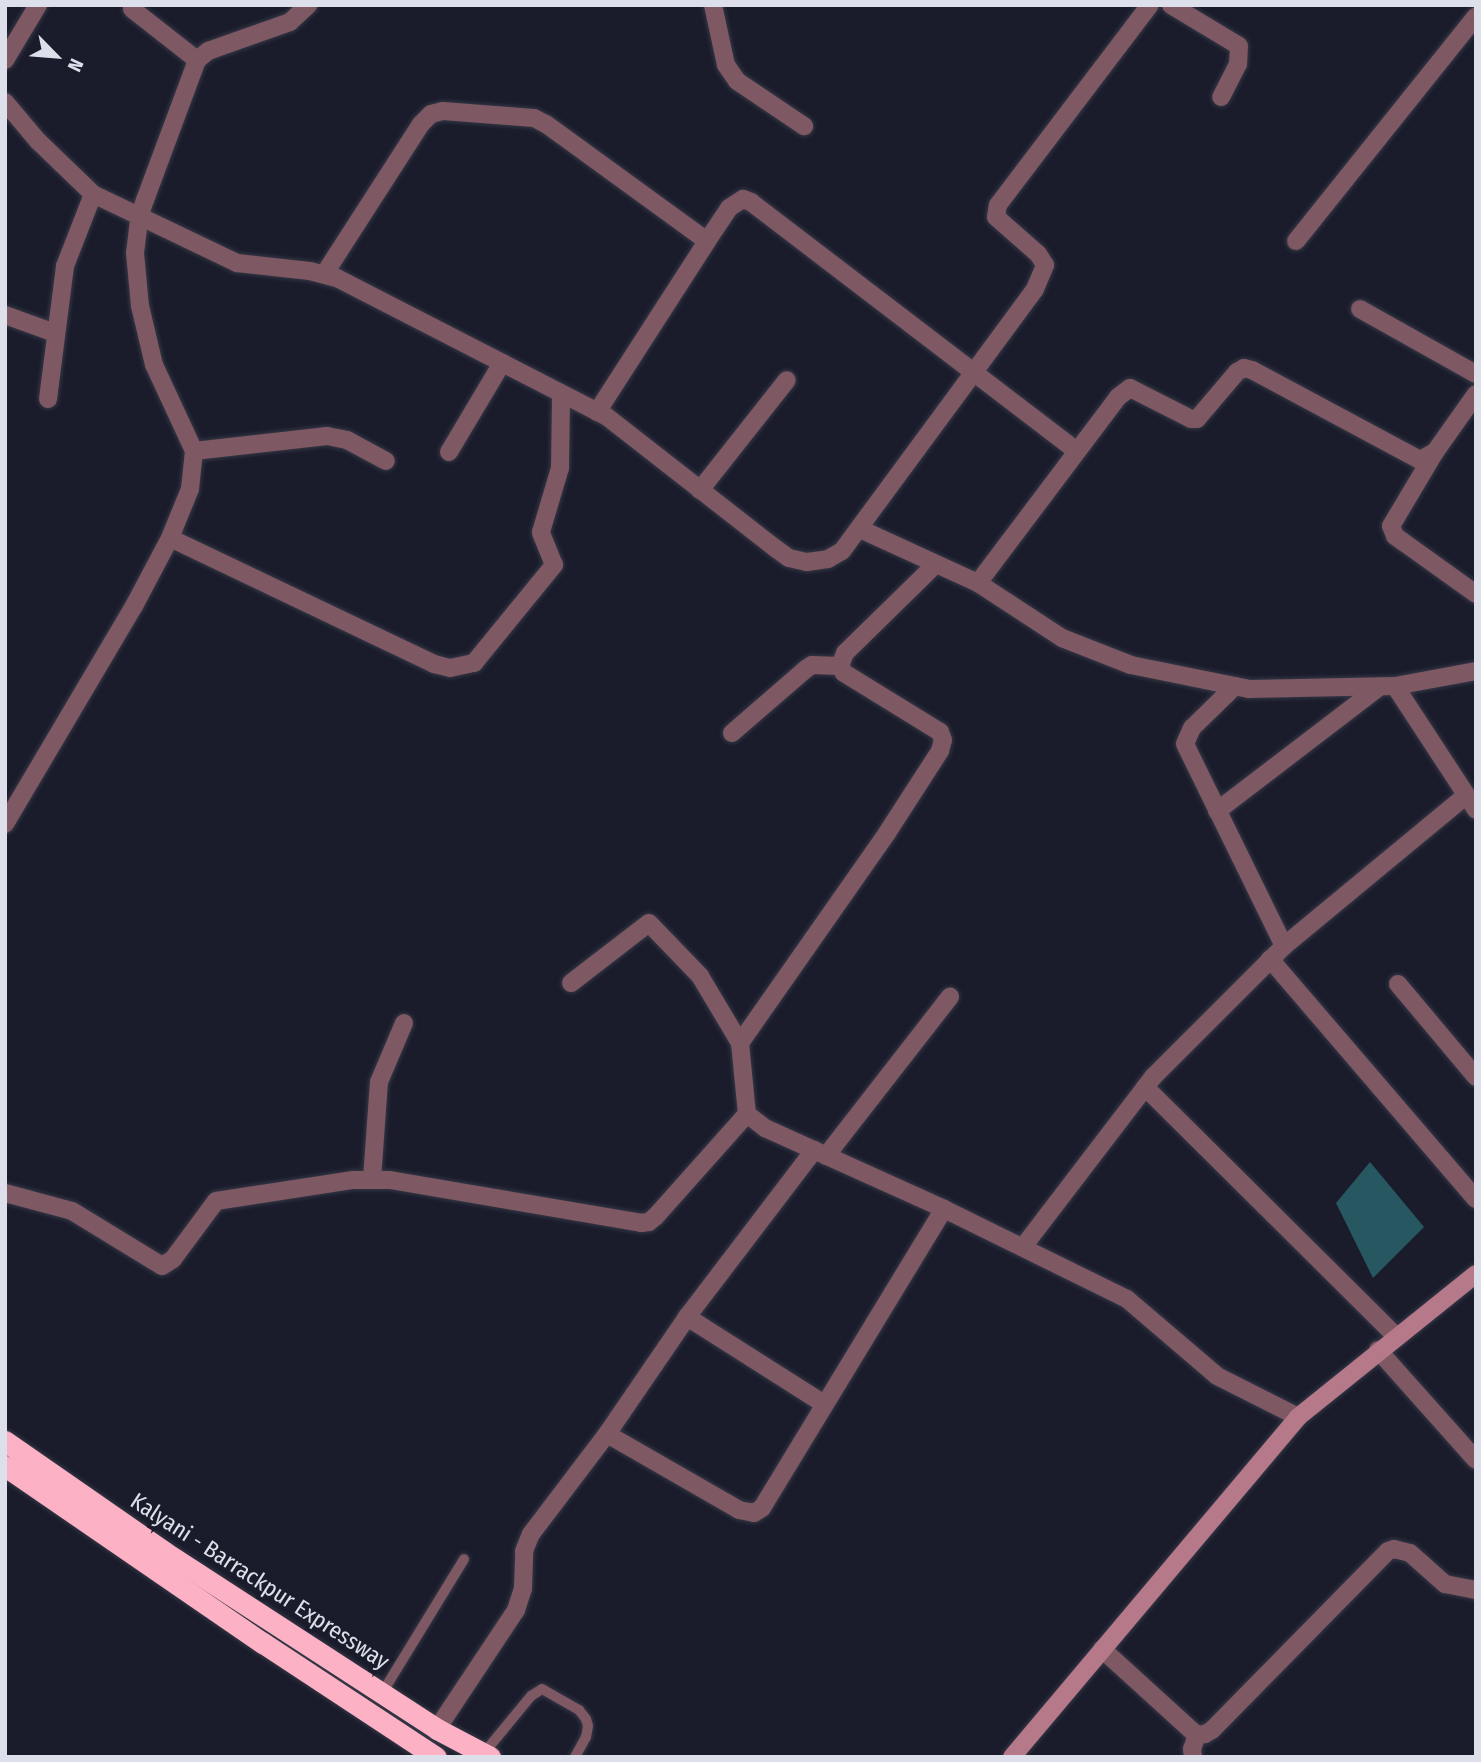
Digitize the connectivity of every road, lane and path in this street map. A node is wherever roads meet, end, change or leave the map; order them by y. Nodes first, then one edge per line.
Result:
1 (38, 5) edge
2 (308, 5) edge
3 (713, 5) edge
4 (1150, 5) edge
5 (1171, 5) edge
6 (132, 9) dead end
7 (1476, 16) edge
8 (5, 60) edge
9 (197, 60) junction
10 (1221, 97) dead end
11 (5, 102) edge
12 (804, 127) dead end
13 (93, 194) junction
14 (139, 218) junction
15 (707, 241) junction
16 (1296, 241) dead end
17 (325, 273) junction
18 (1360, 309) dead end
19 (5, 315) edge
20 (55, 333) junction
21 (502, 363) junction
22 (973, 370) junction
23 (1476, 374) edge
24 (787, 380) dead end
25 (561, 394) junction
26 (1476, 394) edge
27 (48, 399) dead end
28 (597, 412) junction
29 (194, 451) junction
30 (1077, 451) junction
31 (449, 452) dead end
32 (1435, 452) junction
33 (386, 461) dead end
34 (700, 490) junction
35 (860, 529) junction
36 (170, 538) junction
37 (936, 564) junction
38 (978, 583) junction
39 (1476, 594) edge
40 (840, 666) junction
41 (1476, 671) edge
42 (1235, 686) junction
43 (1387, 686) junction
44 (732, 733) dead end
45 (1470, 803) edge
46 (1217, 811) junction
47 (5, 824) edge
48 (1284, 946) junction
49 (1270, 959) junction
50 (571, 983) dead end
51 (1398, 984) dead end
52 (950, 997) dead end
53 (404, 1023) dead end
54 (740, 1043) junction
55 (1476, 1077) edge
56 (1145, 1087) junction
57 (747, 1114) junction
58 (820, 1153) junction
59 (372, 1179) junction
60 (5, 1193) edge
61 (1476, 1199) edge
62 (944, 1209) junction
63 (1023, 1247) junction
64 (1476, 1274) edge
65 (687, 1317) junction
66 (1397, 1337) junction
67 (1378, 1350) junction
68 (824, 1404) junction
69 (1298, 1417) junction
70 (607, 1434) junction
71 (5, 1441) edge
72 (1476, 1460) edge
73 (5, 1466) edge
74 (464, 1559) dead end
75 (1476, 1590) edge
76 (1102, 1649) junction
77 (382, 1693) junction
78 (438, 1729) junction
79 (1197, 1735) junction
80 (1019, 1754) edge
81 (487, 1755) edge
82 (436, 1757) edge
83 (575, 1757) edge
84 (1193, 1757) edge

1 - 8 street
2 - 9 street
3 - 12 street
4 - 22 street
5 - 10 street
6 - 9 street
7 - 16 street
9 - 14 street
11 - 13 street
13 - 14 street
13 - 20 street
14 - 17 street
14 - 29 street
15 - 17 street
15 - 22 street
15 - 28 street
17 - 21 street
18 - 23 street
19 - 20 street
20 - 27 street
21 - 25 street
21 - 31 street
22 - 30 street
22 - 35 street
24 - 34 street
25 - 28 street
25 - 36 street
26 - 32 street
28 - 34 street
29 - 33 street
29 - 36 street
30 - 32 street
30 - 38 street
32 - 39 street
34 - 35 street
35 - 37 street
36 - 47 street
37 - 38 street
37 - 40 street
38 - 42 street
40 - 44 street
40 - 54 street
41 - 43 street
42 - 43 street
42 - 46 street
43 - 45 street
43 - 46 street
45 - 48 street
46 - 48 street
48 - 49 street
49 - 56 street
49 - 61 street
50 - 54 street
51 - 55 street
52 - 58 street
53 - 59 street
54 - 57 street
56 - 63 street
56 - 66 street
57 - 58 street
57 - 59 street
58 - 62 street
58 - 65 street
59 - 60 street
62 - 63 street
62 - 68 street
63 - 69 street
64 - 66 main road
65 - 68 street
65 - 70 street
66 - 67 main road
67 - 69 main road
67 - 72 street
68 - 70 street
69 - 76 main road
70 - 78 street
71 - 77 highway, Kalyani - Barrackpur Expressway
73 - 82 highway, Kalyani - Barrackpur Expressway
74 - 77 lane
75 - 79 street
76 - 79 street
76 - 80 main road
77 - 78 highway, Kalyani - Barrackpur Expressway
78 - 81 highway, Kalyani - Barrackpur Expressway
79 - 84 street
81 - 83 lane

